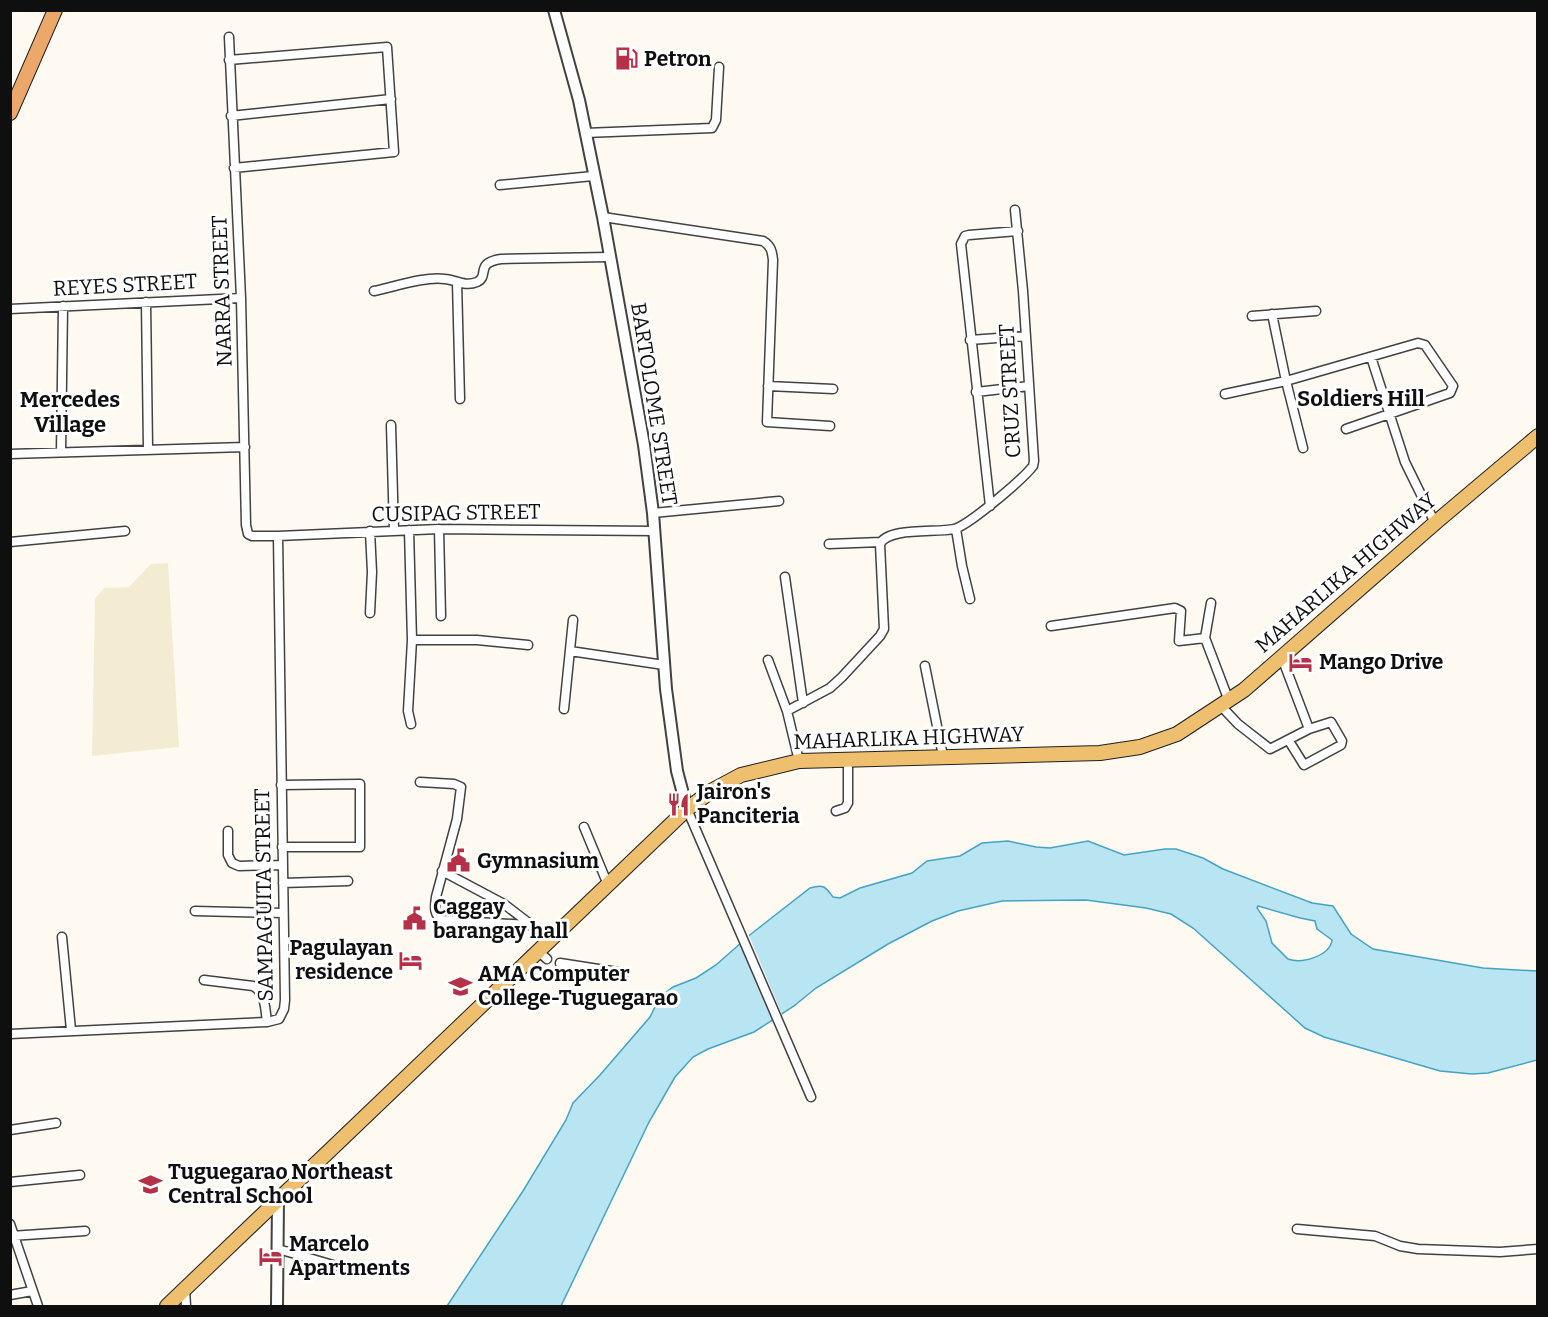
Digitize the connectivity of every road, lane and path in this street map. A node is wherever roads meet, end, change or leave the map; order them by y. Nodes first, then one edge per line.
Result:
1 (55, 10) edge
2 (554, 10) edge
3 (229, 37) dead end
4 (229, 60) junction
5 (719, 67) dead end
6 (391, 99) junction
7 (10, 113) edge
8 (231, 116) junction
9 (585, 133) junction
10 (234, 168) junction
11 (593, 176) junction
12 (500, 185) dead end
13 (1016, 210) dead end
14 (603, 217) junction
15 (1018, 231) junction
16 (609, 256) junction
17 (457, 282) junction
18 (374, 291) dead end
19 (242, 298) junction
20 (146, 302) junction
21 (63, 306) junction
22 (10, 309) edge
23 (1316, 311) dead end
24 (1272, 314) junction
25 (1252, 316) dead end
26 (1026, 336) junction
27 (970, 340) junction
28 (1371, 357) junction
29 (1286, 381) junction
30 (768, 386) junction
31 (1029, 386) junction
32 (833, 389) dead end
33 (976, 392) junction
34 (1225, 394) dead end
35 (460, 399) dead end
36 (1389, 415) junction
37 (391, 425) dead end
38 (830, 426) dead end
39 (1346, 429) dead end
40 (1538, 436) edge
41 (245, 447) junction
42 (148, 448) junction
43 (1304, 448) dead end
44 (61, 452) junction
45 (10, 454) edge
46 (779, 501) dead end
47 (990, 506) junction
48 (653, 513) junction
49 (1435, 523) junction
50 (438, 529) junction
51 (956, 529) junction
52 (409, 530) junction
53 (125, 531) dead end
54 (370, 531) junction
55 (394, 531) junction
56 (655, 531) junction
57 (257, 536) joint
58 (278, 536) junction
59 (10, 542) edge
60 (881, 542) junction
61 (829, 544) dead end
62 (785, 577) dead end
63 (970, 599) dead end
64 (1211, 603) dead end
65 (370, 613) dead end
66 (441, 615) dead end
67 (573, 620) dead end
68 (1051, 626) dead end
69 (1205, 638) junction
70 (412, 640) junction
71 (528, 645) dead end
72 (570, 651) junction
73 (1282, 658) junction
74 (768, 660) dead end
75 (664, 666) junction
76 (925, 666) dead end
77 (1225, 703) junction
78 (803, 704) junction
79 (564, 709) dead end
80 (787, 711) junction
81 (411, 724) dead end
82 (1309, 729) junction
83 (1289, 741) junction
84 (943, 756) junction
85 (848, 759) junction
86 (799, 761) junction
87 (420, 782) dead end
88 (281, 784) junction
89 (687, 809) junction
90 (836, 810) dead end
91 (584, 826) dead end
92 (228, 831) dead end
93 (282, 847) junction
94 (283, 866) junction
95 (442, 871) junction
96 (348, 881) dead end
97 (283, 882) junction
98 (608, 885) junction
99 (195, 911) dead end
100 (283, 913) junction
101 (529, 925) junction
102 (62, 937) dead end
103 (551, 940) junction
104 (560, 963) dead end
105 (624, 973) dead end
106 (204, 980) dead end
107 (267, 1022) junction
108 (71, 1030) junction
109 (10, 1034) edge
110 (811, 1097) dead end
111 (56, 1123) dead end
112 (10, 1130) edge
113 (80, 1175) dead end
114 (10, 1182) edge
115 (279, 1200) junction
116 (10, 1224) edge
117 (1297, 1229) dead end
118 (86, 1231) dead end
119 (13, 1236) edge
120 (278, 1249) junction
121 (1538, 1250) edge
122 (340, 1267) dead end
123 (185, 1289) junction
124 (32, 1291) junction
125 (10, 1295) edge
126 (38, 1306) edge
127 (167, 1306) edge
128 (186, 1306) edge
129 (277, 1306) edge

1 - 7 highway
2 - 9 street, BARTOLOME STREET
3 - 4 street, NARRA STREET
4 - 6 street
4 - 8 street, NARRA STREET
5 - 9 street
6 - 8 street
6 - 10 street
8 - 10 street, NARRA STREET
9 - 11 street, BARTOLOME STREET
10 - 19 street, NARRA STREET
11 - 12 street
11 - 14 street, BARTOLOME STREET
13 - 15 street, CRUZ STREET
14 - 16 street, BARTOLOME STREET
14 - 30 street
15 - 26 street, CRUZ STREET
15 - 27 street
16 - 17 street
16 - 48 street, BARTOLOME STREET
17 - 18 street
17 - 35 street
19 - 20 street, REYES STREET
19 - 41 street, NARRA STREET
20 - 21 street, REYES STREET
20 - 42 street
21 - 22 street, REYES STREET
21 - 44 street
23 - 24 street
24 - 25 street
24 - 29 street
26 - 27 street
26 - 31 street, CRUZ STREET
27 - 33 street
28 - 29 street
28 - 36 street
28 - 36 street
29 - 34 street
29 - 43 street
30 - 32 street
30 - 38 street
31 - 33 street
31 - 47 street, CRUZ STREET
33 - 47 street
36 - 39 street
36 - 49 street
37 - 55 street
40 - 49 main road, MAHARLIKA HIGHWAY
41 - 42 street
41 - 57 street, NARRA STREET
42 - 44 street
44 - 45 street
46 - 48 street
47 - 51 street, CRUZ STREET
48 - 56 street, BARTOLOME STREET
49 - 73 main road, MAHARLIKA HIGHWAY
50 - 52 street, CUSIPAG STREET
50 - 56 street, CUSIPAG STREET
50 - 66 street
51 - 60 street, CRUZ STREET
51 - 63 street
52 - 55 street, CUSIPAG STREET
52 - 70 street
53 - 59 street
54 - 55 street, CUSIPAG STREET
54 - 58 street, CUSIPAG STREET
54 - 65 street
56 - 75 street, BARTOLOME STREET
57 - 58 street, CUSIPAG STREET
58 - 88 street, SAMPAGUITA STREET
60 - 61 street, CRUZ STREET
60 - 78 street
62 - 78 street
64 - 69 street
67 - 72 street
68 - 69 street
69 - 77 street
70 - 71 street
70 - 81 street
72 - 75 street
72 - 79 street
73 - 77 main road, MAHARLIKA HIGHWAY
73 - 82 street
74 - 80 street
75 - 89 street, BARTOLOME STREET
76 - 84 street
77 - 83 street
77 - 84 main road, MAHARLIKA HIGHWAY
78 - 80 street
80 - 86 street
82 - 83 street
82 - 83 street
84 - 85 main road, MAHARLIKA HIGHWAY
85 - 86 main road, MAHARLIKA HIGHWAY
85 - 90 street
86 - 89 main road, MAHARLIKA HIGHWAY
87 - 95 street
88 - 93 street, SAMPAGUITA STREET
88 - 93 street
89 - 98 main road, MAHARLIKA HIGHWAY
89 - 110 street
91 - 98 street
92 - 94 street
93 - 94 street, SAMPAGUITA STREET
94 - 97 street, SAMPAGUITA STREET
95 - 101 street
95 - 101 street
96 - 97 street
97 - 100 street, SAMPAGUITA STREET
98 - 103 main road, MAHARLIKA HIGHWAY
99 - 100 street
100 - 107 street, SAMPAGUITA STREET
101 - 103 street
102 - 108 street
103 - 115 main road, MAHARLIKA HIGHWAY
104 - 105 street
106 - 107 street
107 - 108 street, SAMPAGUITA STREET
108 - 109 street, SAMPAGUITA STREET
111 - 112 street
113 - 114 street
115 - 120 street
115 - 123 main road, MAHARLIKA HIGHWAY
116 - 119 street
117 - 121 street
118 - 119 street
119 - 124 street
120 - 122 street
120 - 129 street
123 - 127 main road, MAHARLIKA HIGHWAY
123 - 128 street
124 - 125 street
124 - 126 street

